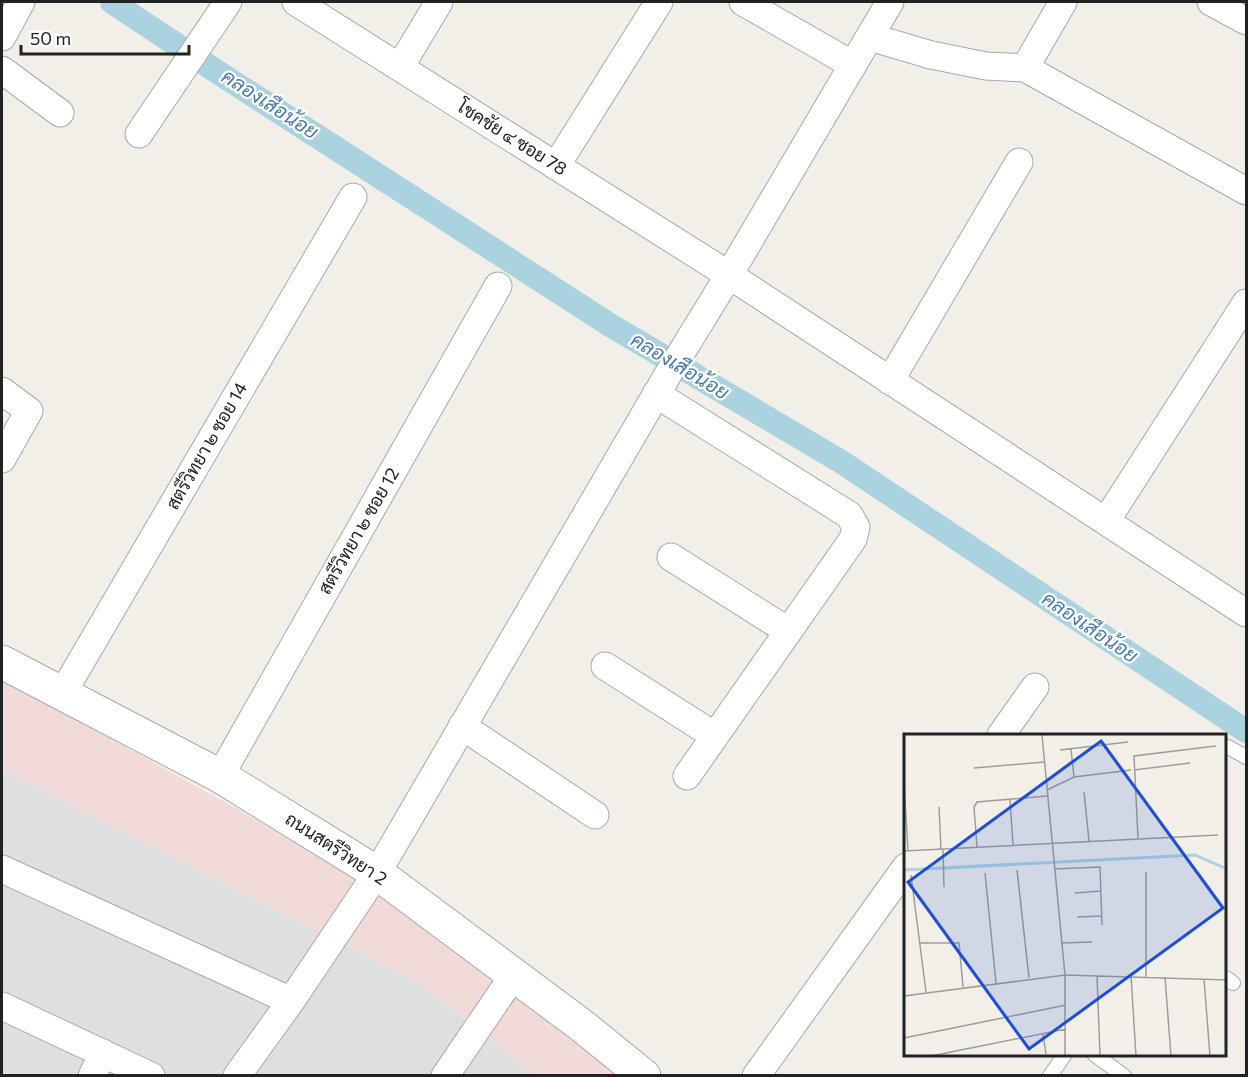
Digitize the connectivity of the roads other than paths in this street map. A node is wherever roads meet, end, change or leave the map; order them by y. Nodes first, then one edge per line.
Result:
1 (21, 2) edge
2 (228, 2) edge
3 (296, 2) edge
4 (439, 2) edge
5 (659, 2) edge
6 (743, 2) edge
7 (890, 2) edge
8 (1063, 2) edge
9 (1211, 2) edge
10 (1246, 21) edge
11 (870, 36) junction
12 (2, 37) edge
13 (853, 65) junction
14 (400, 67) junction
15 (1025, 68) junction
16 (2, 70) edge
17 (60, 113) dead end
18 (139, 134) dead end
19 (1019, 162) dead end
20 (556, 166) junction
21 (1246, 191) edge
22 (353, 197) dead end
23 (729, 275) junction
24 (498, 286) dead end
25 (1246, 303) edge
26 (668, 376) junction
27 (890, 381) junction
28 (2, 391) edge
29 (2, 459) edge
30 (1106, 520) junction
31 (671, 557) dead end
32 (1246, 613) edge
33 (788, 631) junction
34 (2, 662) edge
35 (605, 666) dead end
36 (1035, 687) dead end
37 (62, 694) junction
38 (462, 726) junction
39 (1002, 734) edge
40 (715, 736) junction
41 (1227, 748) edge
42 (1246, 757) edge
43 (220, 776) junction
44 (687, 776) dead end
45 (595, 815) dead end
46 (2, 869) edge
47 (904, 870) edge
48 (377, 873) junction
49 (513, 976) junction
50 (291, 1001) junction
51 (2, 1006) edge
52 (1064, 1056) edge
53 (1097, 1056) edge
54 (98, 1064) edge
55 (151, 1076) edge
56 (237, 1076) edge
57 (446, 1076) edge
58 (644, 1076) edge
59 (756, 1076) edge
60 (1050, 1076) edge
61 (1124, 1076) edge

1 - 12 street
2 - 18 street
3 - 14 street, โชคชัย ๔ ซอย 78
4 - 14 street
5 - 20 street
6 - 13 street
7 - 11 street
8 - 15 street
9 - 10 street
11 - 13 street
11 - 15 street
13 - 23 street
14 - 20 street, โชคชัย ๔ ซอย 78
15 - 21 street
16 - 17 street
19 - 27 street
20 - 23 street, โชคชัย ๔ ซอย 78
22 - 37 street, สตรีวิทยา ๒ ซอย 14
23 - 26 street
23 - 27 street, โชคชัย ๔ ซอย 78
24 - 43 street, สตรีวิทยา ๒ ซอย 12
25 - 30 street
26 - 33 street
26 - 38 street
27 - 30 street, โชคชัย ๔ ซอย 78
28 - 29 street
30 - 32 street, โชคชัย ๔ ซอย 78
31 - 33 street
33 - 40 street
34 - 37 street, ถนนสตรีวิทยา 2
35 - 40 street
36 - 39 street
37 - 43 street, ถนนสตรีวิทยา 2
38 - 45 street
38 - 48 street
40 - 44 street
41 - 42 lane
43 - 48 street, ถนนสตรีวิทยา 2
46 - 50 street
47 - 59 street
48 - 49 street, ถนนสตรีวิทยา 2
48 - 50 street
49 - 57 street
49 - 58 street, ถนนสตรีวิทยา 2
50 - 56 street
51 - 54 street
52 - 60 lane
53 - 61 lane
54 - 55 street

